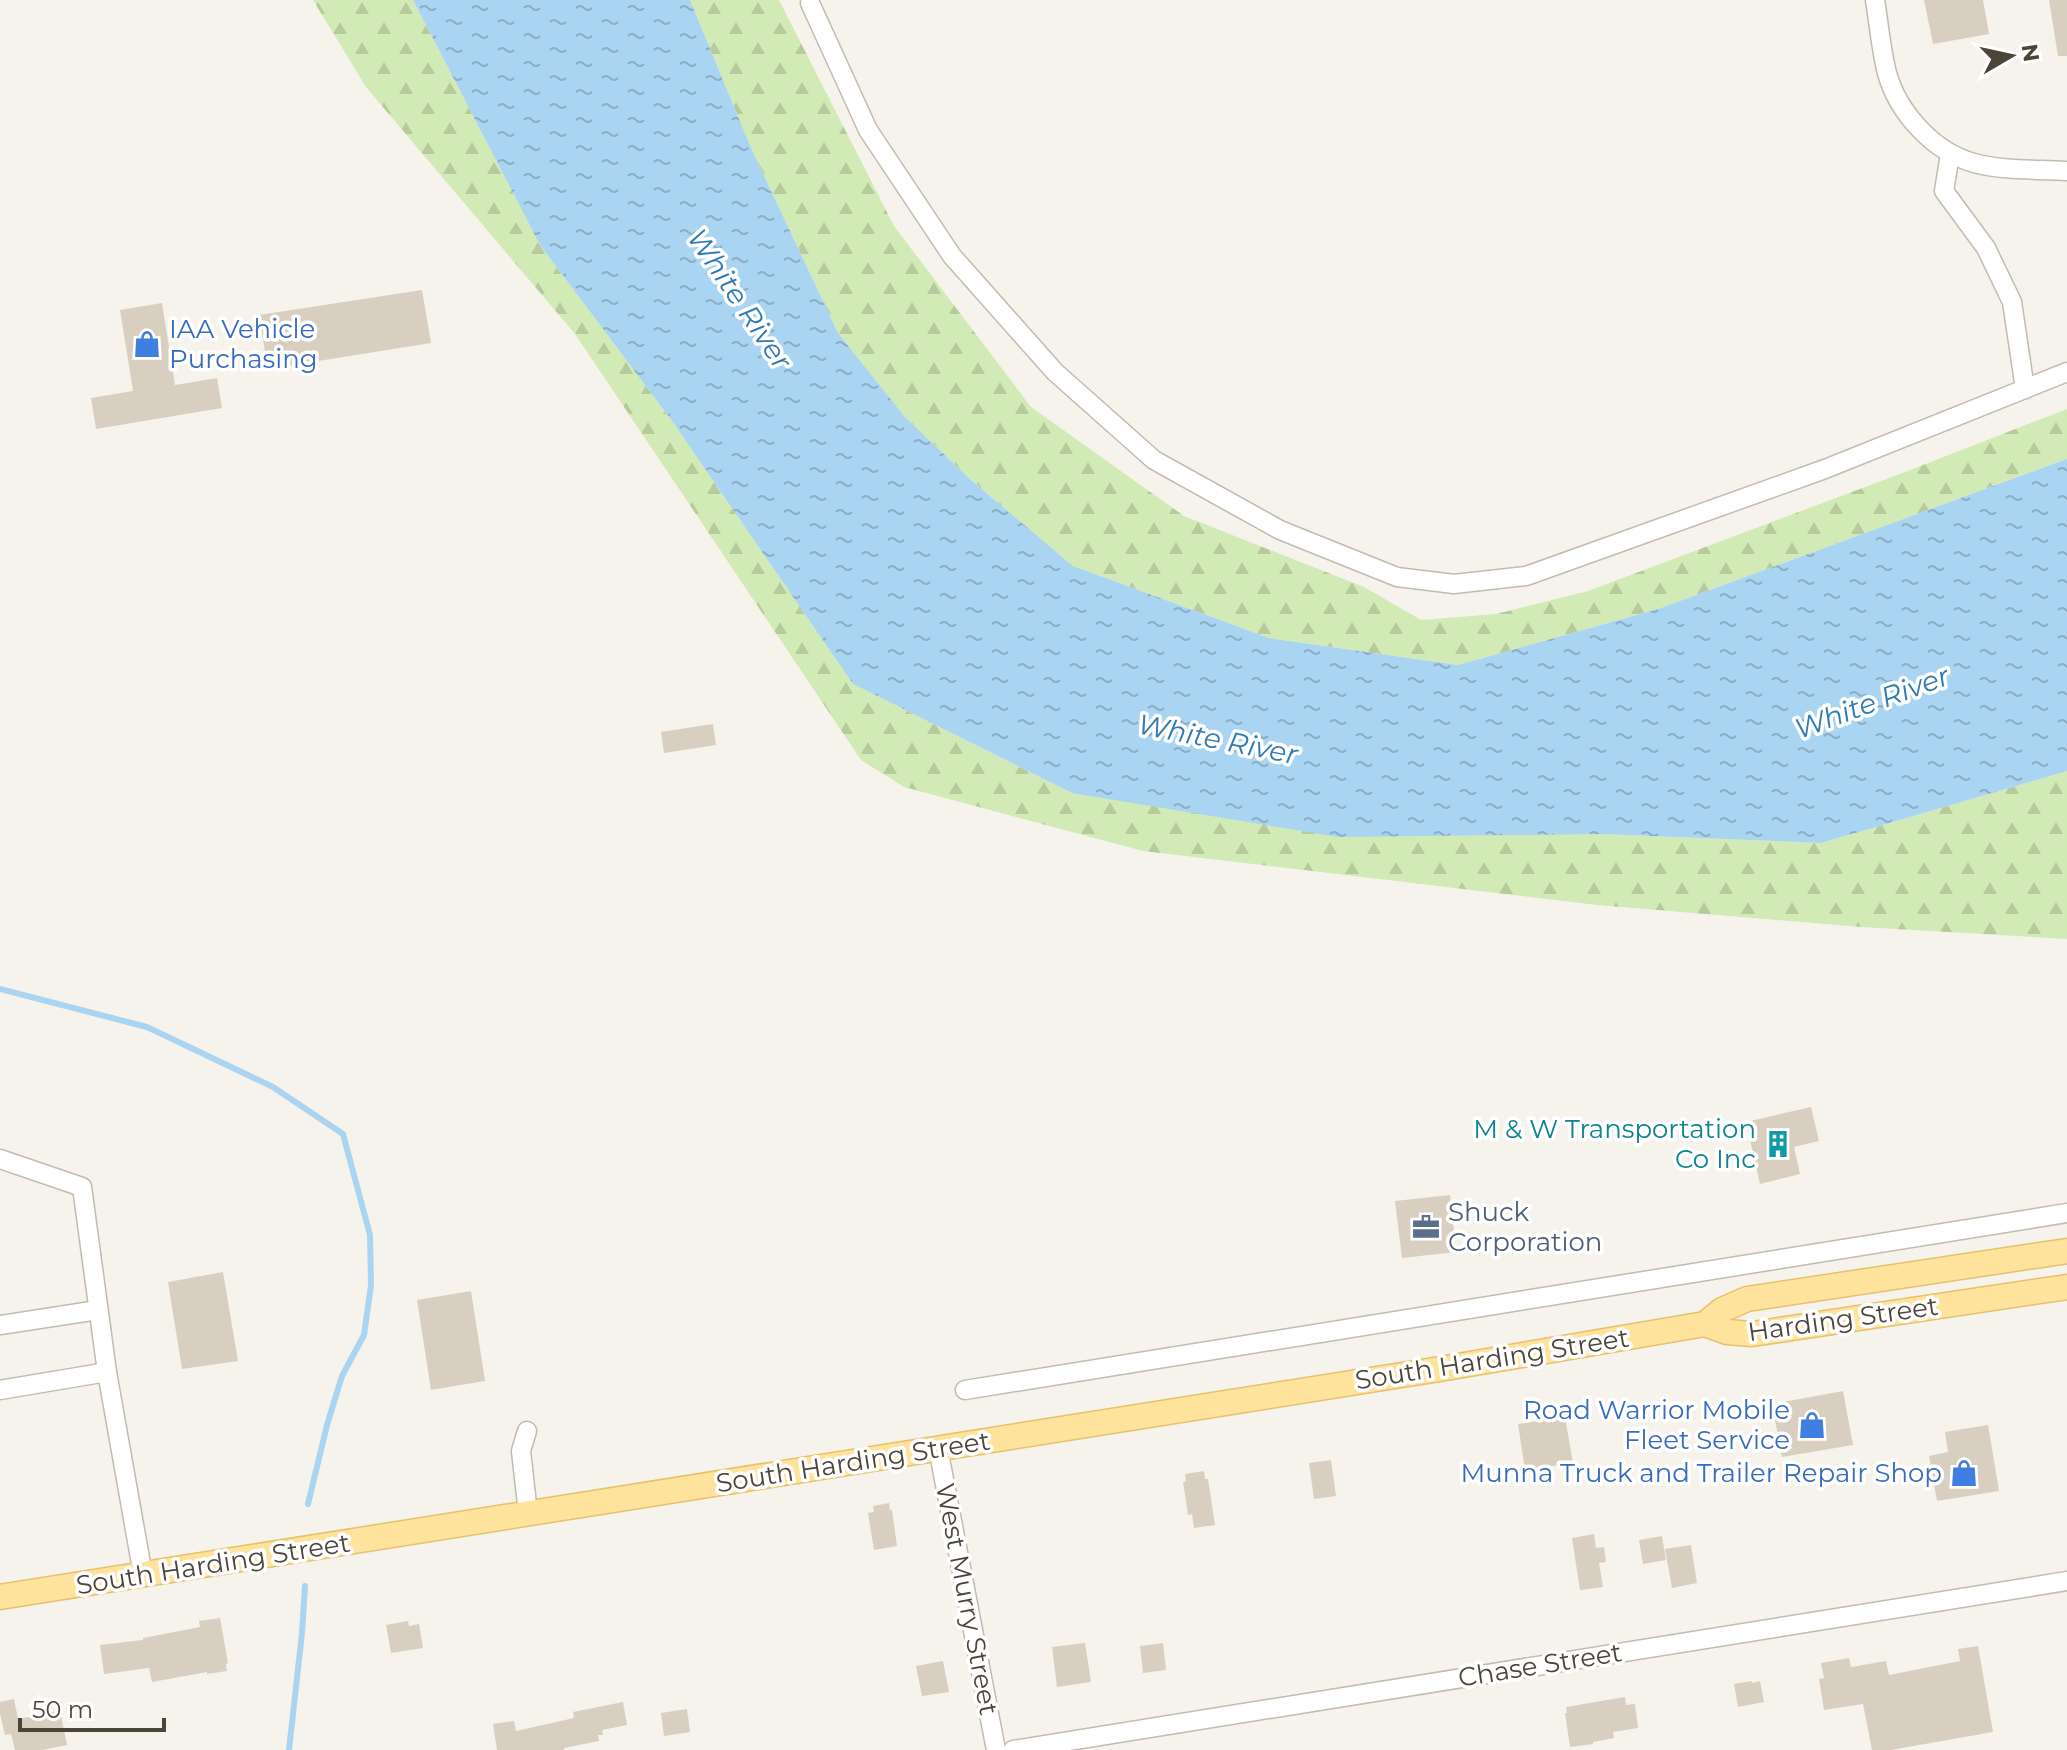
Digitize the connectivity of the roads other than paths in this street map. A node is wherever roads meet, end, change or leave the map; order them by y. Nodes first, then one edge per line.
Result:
1 (1875, 0) edge
2 (810, 1) edge
3 (1950, 154) junction
4 (2067, 171) edge
5 (2067, 372) edge
6 (2025, 389) junction
7 (0, 1159) edge
8 (2067, 1213) edge
9 (2067, 1251) edge
10 (2067, 1287) edge
11 (98, 1310) junction
12 (1705, 1324) junction
13 (0, 1325) edge
14 (107, 1372) junction
15 (0, 1390) edge
16 (965, 1390) dead end
17 (527, 1431) dead end
18 (938, 1448) junction
19 (528, 1513) junction
20 (143, 1575) junction
21 (2066, 1588) edge
22 (0, 1597) edge
23 (996, 1750) edge
24 (1013, 1750) edge

1 - 3 street
2 - 6 street
3 - 4 street
3 - 6 street
5 - 6 street
7 - 11 street
8 - 16 street
9 - 12 main road, Harding Street
10 - 12 main road, Harding Street
11 - 13 street
11 - 14 street
12 - 18 main road, South Harding Street
14 - 15 street
14 - 20 street
17 - 19 street
18 - 19 main road, South Harding Street
18 - 23 street, West Murry Street
19 - 20 main road, South Harding Street
20 - 22 main road, South Harding Street
21 - 24 street, Chase Street

